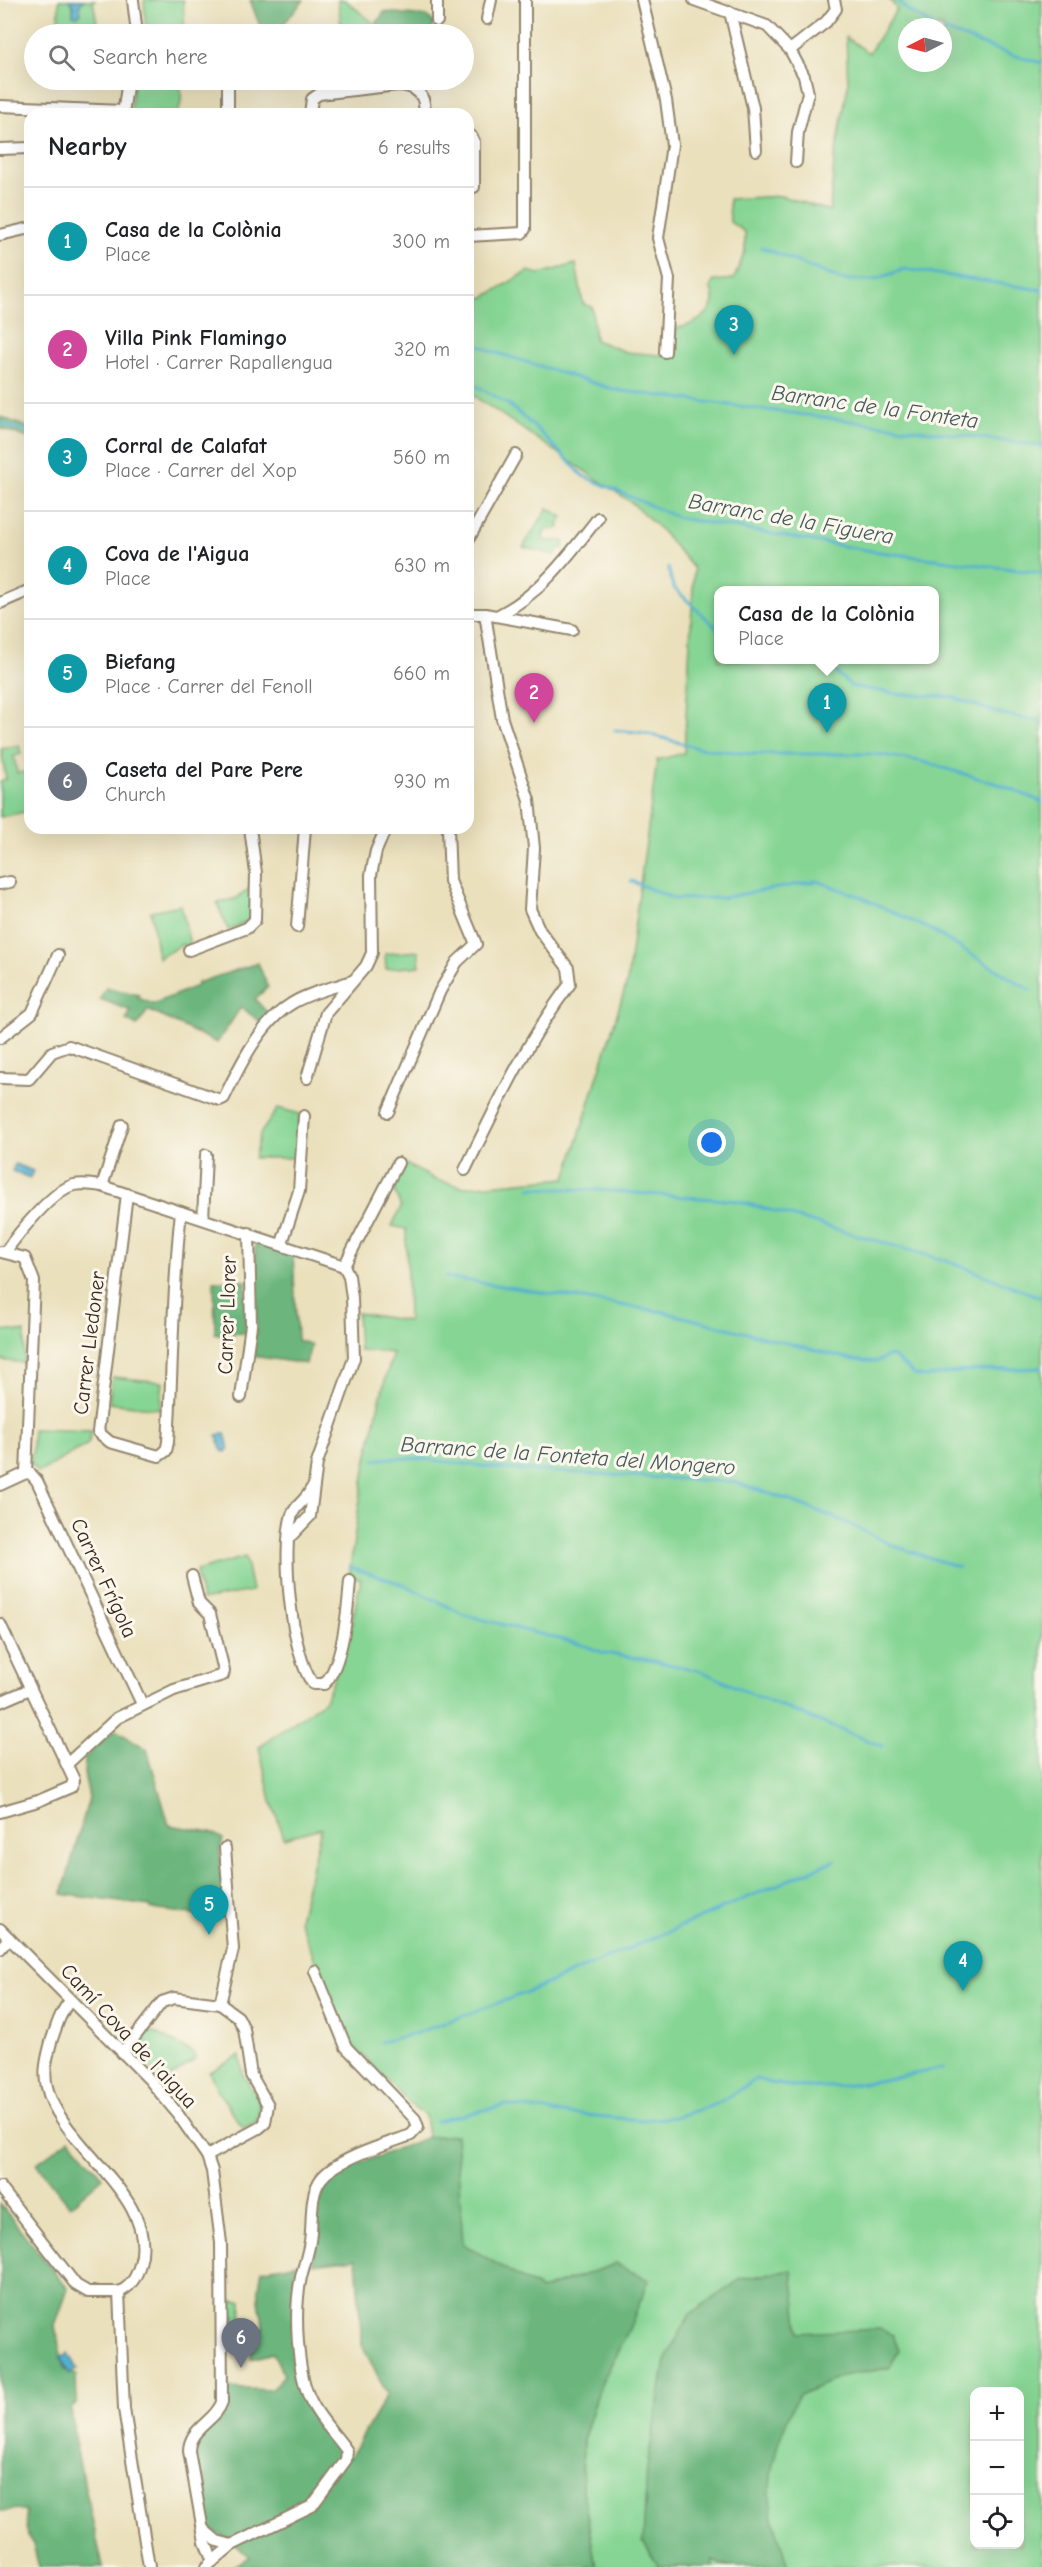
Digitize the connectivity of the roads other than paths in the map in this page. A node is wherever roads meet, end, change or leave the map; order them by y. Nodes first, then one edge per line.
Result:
1 (134, 0) edge
2 (437, 0) edge
3 (491, 0) edge
4 (525, 0) edge
5 (642, 0) edge
6 (694, 0) edge
7 (834, 0) edge
8 (730, 12) junction
9 (487, 19) dead end
10 (436, 21) dead end
11 (136, 24) edge
12 (790, 50) junction
13 (126, 90) edge
14 (228, 90) edge
15 (331, 90) edge
16 (415, 90) edge
17 (0, 106) edge
18 (35, 108) edge
19 (124, 108) edge
20 (228, 108) edge
21 (310, 108) edge
22 (424, 108) edge
23 (474, 141) edge
24 (24, 148) edge
25 (0, 149) edge
26 (756, 150) dead end
27 (796, 162) dead end
28 (474, 188) dead end
29 (24, 229) edge
30 (0, 235) edge
31 (474, 236) edge
32 (665, 352) dead end
33 (516, 455) dead end
34 (598, 518) dead end
35 (474, 529) edge
36 (24, 593) edge
37 (0, 603) edge
38 (474, 614) edge
39 (484, 614) junction
40 (497, 616) junction
41 (572, 630) dead end
42 (251, 834) edge
43 (305, 834) edge
44 (383, 834) edge
45 (448, 834) edge
46 (297, 927) dead end
47 (189, 950) dead end
48 (58, 955) dead end
49 (352, 981) junction
50 (0, 1038) edge
51 (0, 1078) edge
52 (306, 1078) dead end
53 (388, 1112) dead end
54 (304, 1116) dead end
55 (122, 1125) dead end
56 (206, 1155) dead end
57 (398, 1163) dead end
58 (465, 1170) dead end
59 (102, 1186) junction
60 (127, 1194) junction
61 (181, 1212) junction
62 (203, 1219) junction
63 (249, 1233) junction
64 (282, 1243) junction
65 (3, 1252) edge
66 (344, 1266) junction
67 (241, 1397) dead end
68 (26, 1473) junction
69 (0, 1485) edge
70 (311, 1489) junction
71 (290, 1537) junction
72 (192, 1576) dead end
73 (350, 1581) dead end
74 (0, 1623) edge
75 (30, 1689) junction
76 (0, 1702) edge
77 (142, 1704) junction
78 (68, 1764) junction
79 (0, 1812) edge
80 (225, 1848) dead end
81 (0, 1929) edge
82 (9, 1938) junction
83 (0, 1949) edge
84 (315, 1971) dead end
85 (70, 2001) junction
86 (220, 2004) junction
87 (122, 2053) junction
88 (207, 2156) junction
89 (0, 2187) edge
90 (119, 2292) junction
91 (202, 2528) junction
92 (232, 2545) junction
93 (210, 2564) edge
94 (149, 2567) edge

1 - 11 street
2 - 10 street
3 - 9 street
4 - 31 street
5 - 32 street
6 - 8 street
7 - 12 street
8 - 12 street
8 - 26 street
12 - 27 street
13 - 19 street
14 - 20 street
15 - 21 street
16 - 22 street
17 - 18 street
23 - 28 street
24 - 25 street
29 - 30 street
33 - 35 street
34 - 40 street
36 - 37 street
38 - 39 street
39 - 40 street
39 - 58 street
40 - 41 street
42 - 47 street
43 - 46 street
44 - 49 street
45 - 53 street
48 - 50 street
49 - 51 street
49 - 52 street
54 - 64 street
55 - 59 street
56 - 62 street
57 - 66 street
59 - 60 street
59 - 65 street
60 - 61 street
60 - 61 street, Carrer Lledoner
61 - 62 street
62 - 63 street
63 - 64 street
63 - 67 street, Carrer Llorer
64 - 66 street
65 - 68 street
66 - 70 street
68 - 69 street
68 - 77 street, Carrer Frígola
70 - 71 street
70 - 71 street
71 - 73 street
72 - 77 street
74 - 75 street
75 - 76 street
75 - 78 street
77 - 78 street
78 - 79 street
80 - 86 street
81 - 82 street, Camí Cova de l'aigua
82 - 83 street
82 - 85 street, Camí Cova de l'aigua
84 - 92 street
85 - 87 street, Camí Cova de l'aigua
85 - 90 street
86 - 87 street
86 - 88 street
87 - 88 street, Camí Cova de l'aigua
88 - 91 street, Camí Cova de l'aigua
89 - 90 street
90 - 94 street
91 - 92 street
91 - 93 street, Camí Cova de l'aigua
92 - 93 street

